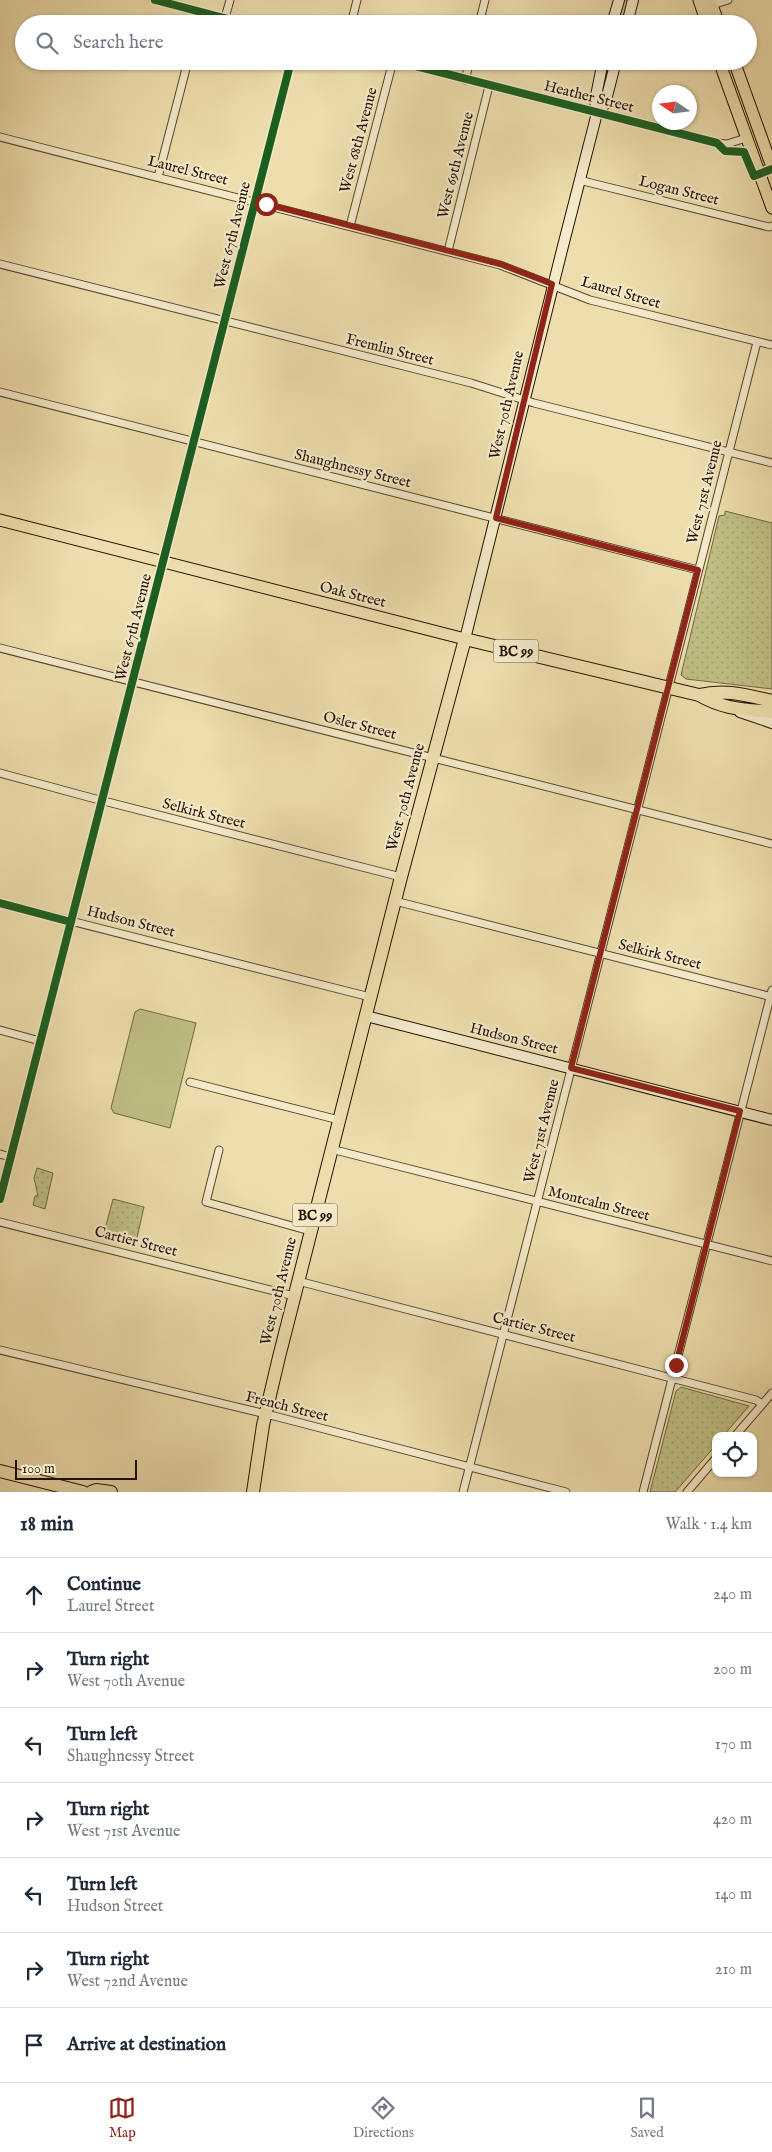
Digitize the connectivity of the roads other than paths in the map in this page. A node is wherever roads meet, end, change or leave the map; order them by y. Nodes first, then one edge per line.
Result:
1 (155, 0) edge
2 (230, 0) edge
3 (357, 0) edge
4 (485, 0) edge
5 (619, 0) edge
6 (633, 0) edge
7 (728, 0) edge
8 (706, 4) edge
9 (201, 12) junction
10 (200, 15) edge
11 (213, 15) edge
12 (226, 15) edge
13 (353, 15) edge
14 (481, 15) edge
15 (615, 15) edge
16 (629, 15) edge
17 (713, 15) edge
18 (186, 70) edge
19 (289, 70) edge
20 (393, 70) edge
21 (428, 70) edge
22 (468, 70) edge
23 (601, 70) edge
24 (614, 70) edge
25 (722, 70) edge
26 (737, 70) edge
27 (465, 80) junction
28 (489, 86) junction
29 (597, 112) junction
30 (0, 137) edge
31 (746, 138) junction
32 (772, 168) edge
33 (759, 174) junction
34 (158, 177) junction
35 (579, 180) junction
36 (255, 201) junction
37 (772, 208) edge
38 (350, 226) junction
39 (772, 226) edge
40 (448, 251) junction
41 (0, 264) edge
42 (552, 284) junction
43 (225, 321) junction
44 (757, 342) junction
45 (772, 345) edge
46 (0, 392) edge
47 (523, 398) junction
48 (194, 442) junction
49 (728, 452) junction
50 (772, 463) edge
51 (496, 518) junction
52 (0, 520) edge
53 (163, 562) junction
54 (698, 570) junction
55 (465, 639) junction
56 (0, 648) edge
57 (133, 682) junction
58 (668, 688) junction
59 (772, 692) edge
60 (737, 693) junction
61 (699, 695) junction
62 (772, 701) edge
63 (727, 708) junction
64 (772, 712) edge
65 (772, 723) edge
66 (432, 758) junction
67 (0, 773) edge
68 (102, 801) junction
69 (637, 809) junction
70 (772, 844) edge
71 (401, 877) junction
72 (395, 900) junction
73 (0, 903) edge
74 (71, 922) junction
75 (600, 954) junction
76 (771, 994) edge
77 (370, 997) junction
78 (366, 1016) junction
79 (0, 1030) edge
80 (40, 1041) junction
81 (571, 1068) junction
82 (190, 1082) dead end
83 (740, 1111) junction
84 (339, 1120) junction
85 (772, 1120) edge
86 (332, 1149) junction
87 (219, 1150) dead end
88 (0, 1154) edge
89 (10, 1157) junction
90 (0, 1200) edge
91 (537, 1201) junction
92 (0, 1222) edge
93 (310, 1231) junction
94 (706, 1244) junction
95 (772, 1261) edge
96 (298, 1281) junction
97 (294, 1296) junction
98 (504, 1334) junction
99 (0, 1350) edge
100 (673, 1377) junction
101 (772, 1393) edge
102 (762, 1404) junction
103 (265, 1414) junction
104 (738, 1432) edge
105 (712, 1463) edge
106 (469, 1467) junction
107 (0, 1471) edge
108 (82, 1492) edge
109 (91, 1492) edge
110 (111, 1492) edge
111 (253, 1492) edge
112 (463, 1492) edge
113 (566, 1492) edge
114 (643, 1492) edge
115 (687, 1492) edge

1 - 9 street
2 - 12 street
3 - 13 street
4 - 14 street
5 - 15 main road
6 - 16 main road
7 - 8 street
8 - 17 main road
9 - 10 street
9 - 11 street
18 - 34 street
19 - 36 street, West 67th Avenue
20 - 38 street, West 68th Avenue
21 - 27 street, Heather Street
22 - 27 street
23 - 29 main road, West 70th Avenue
24 - 29 main road, West 70th Avenue
25 - 31 main road
26 - 32 main road
27 - 28 street, Heather Street
28 - 29 street, Heather Street
28 - 40 street, West 69th Avenue
29 - 31 street, Heather Street
29 - 35 main road, West 70th Avenue
30 - 34 street, Laurel Street
31 - 33 main road
32 - 33 street
33 - 37 main road
34 - 36 street, Laurel Street
35 - 39 street, Logan Street
35 - 42 main road, West 70th Avenue
36 - 38 street, Laurel Street
36 - 43 street, West 67th Avenue
38 - 40 street, Laurel Street
40 - 42 street, Laurel Street
41 - 43 street, Fremlin Street
42 - 44 street, Laurel Street
42 - 47 main road, West 70th Avenue
43 - 47 street, Fremlin Street
43 - 48 street, West 67th Avenue
44 - 45 street, Laurel Street
44 - 49 street, West 71st Avenue
46 - 48 street, Shaughnessy Street
47 - 49 street, Fremlin Street
47 - 51 main road, West 70th Avenue
48 - 51 street, Shaughnessy Street
48 - 53 street, West 67th Avenue
49 - 50 street, Fremlin Street
49 - 54 street, West 71st Avenue
51 - 54 street, Shaughnessy Street
51 - 55 main road, West 70th Avenue
52 - 53 main road, Oak Street
53 - 55 main road, Oak Street
53 - 57 street, West 67th Avenue
54 - 58 street, West 71st Avenue
55 - 58 highway, Oak Street / BC 99
55 - 66 highway, West 70th Avenue / BC 99
56 - 57 street, Osler Street
57 - 66 street, Osler Street
57 - 68 street, West 67th Avenue
58 - 61 highway, Oak Street / BC 99
58 - 69 street, West 71st Avenue
59 - 60 highway
60 - 61 highway, Oak Street / BC 99
60 - 62 highway, Oak Street / BC 99
61 - 63 highway, Oak Street / BC 99
63 - 64 highway, Oak Street / BC 99
63 - 65 main road, Oak Street
66 - 69 street, Osler Street
66 - 71 highway, West 70th Avenue / BC 99
67 - 68 street, Selkirk Street
68 - 71 street, Selkirk Street
68 - 74 street, West 67th Avenue
69 - 70 street, Osler Street
69 - 75 street, West 71st Avenue
71 - 72 highway, West 70th Avenue / BC 99
72 - 75 street, Selkirk Street
72 - 77 highway, West 70th Avenue / BC 99
73 - 74 street, Hudson Street
74 - 77 street, Hudson Street
74 - 80 street, West 67th Avenue
75 - 76 street, Selkirk Street
75 - 81 street, West 71st Avenue
76 - 83 street
77 - 78 highway, West 70th Avenue / BC 99
78 - 81 main road, Hudson Street
78 - 84 highway, West 70th Avenue / BC 99
79 - 80 street
80 - 89 street, West 67th Avenue
81 - 83 main road, Hudson Street
81 - 91 street, West 71st Avenue
82 - 84 street
83 - 85 main road, Hudson Street
83 - 94 street
84 - 86 highway, West 70th Avenue / BC 99
86 - 91 street, Montcalm Street
86 - 93 highway, West 70th Avenue / BC 99
87 - 93 street
88 - 89 street
89 - 90 street, West 67th Avenue
91 - 94 street, Montcalm Street
91 - 98 street, West 71st Avenue
92 - 97 street, Cartier Street
93 - 96 highway, West 70th Avenue / BC 99
94 - 95 street, Montcalm Street
94 - 100 street
96 - 97 highway, West 70th Avenue / BC 99
96 - 98 street, Cartier Street
97 - 103 highway, West 70th Avenue / BC 99
98 - 100 street, Cartier Street
98 - 106 street, West 71st Avenue
99 - 103 street, French Street
100 - 102 street, Cartier Street
100 - 114 street
101 - 102 street
102 - 104 street
103 - 106 street, French Street
103 - 111 highway, West 70th Avenue / BC 99
105 - 115 street
106 - 112 street, West 71st Avenue
106 - 113 street, French Street
107 - 108 highway
109 - 110 highway

